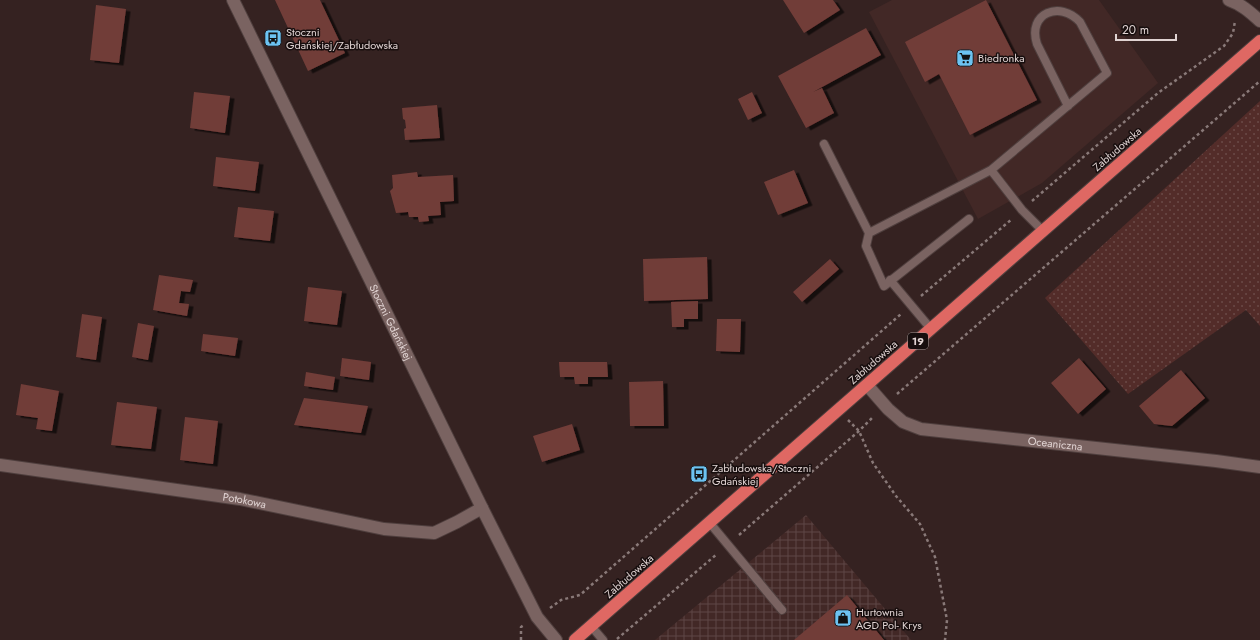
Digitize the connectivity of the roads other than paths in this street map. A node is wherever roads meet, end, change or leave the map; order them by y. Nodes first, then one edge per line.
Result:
1 (233, 0) edge
2 (1229, 0) edge
3 (1260, 20) edge
4 (1260, 41) edge
5 (1068, 106) junction
6 (824, 144) dead end
7 (991, 170) junction
8 (969, 219) dead end
9 (869, 232) junction
10 (1043, 232) junction
11 (890, 280) junction
12 (931, 329) junction
13 (867, 385) junction
14 (0, 465) edge
15 (1260, 467) edge
16 (482, 508) junction
17 (709, 522) junction
18 (782, 610) dead end
19 (591, 626) junction
20 (556, 640) edge
21 (576, 640) edge
22 (603, 640) edge

1 - 16 street, Stoczni Gdańskiej
2 - 3 street
4 - 10 highway, Zabłudowska / 19
5 - 5 lane
5 - 7 lane
6 - 9 lane
7 - 9 lane
7 - 10 lane
8 - 11 lane
9 - 11 lane
10 - 12 highway, Zabłudowska / 19
11 - 12 lane
12 - 13 highway, Zabłudowska / 19
13 - 15 street, Oceaniczna
13 - 17 highway, Zabłudowska / 19
14 - 16 street, Potokowa
16 - 20 street, Stoczni Gdańskiej
17 - 18 lane
17 - 19 highway, Zabłudowska / 19
19 - 21 highway, Zabłudowska / 19
19 - 22 lane

